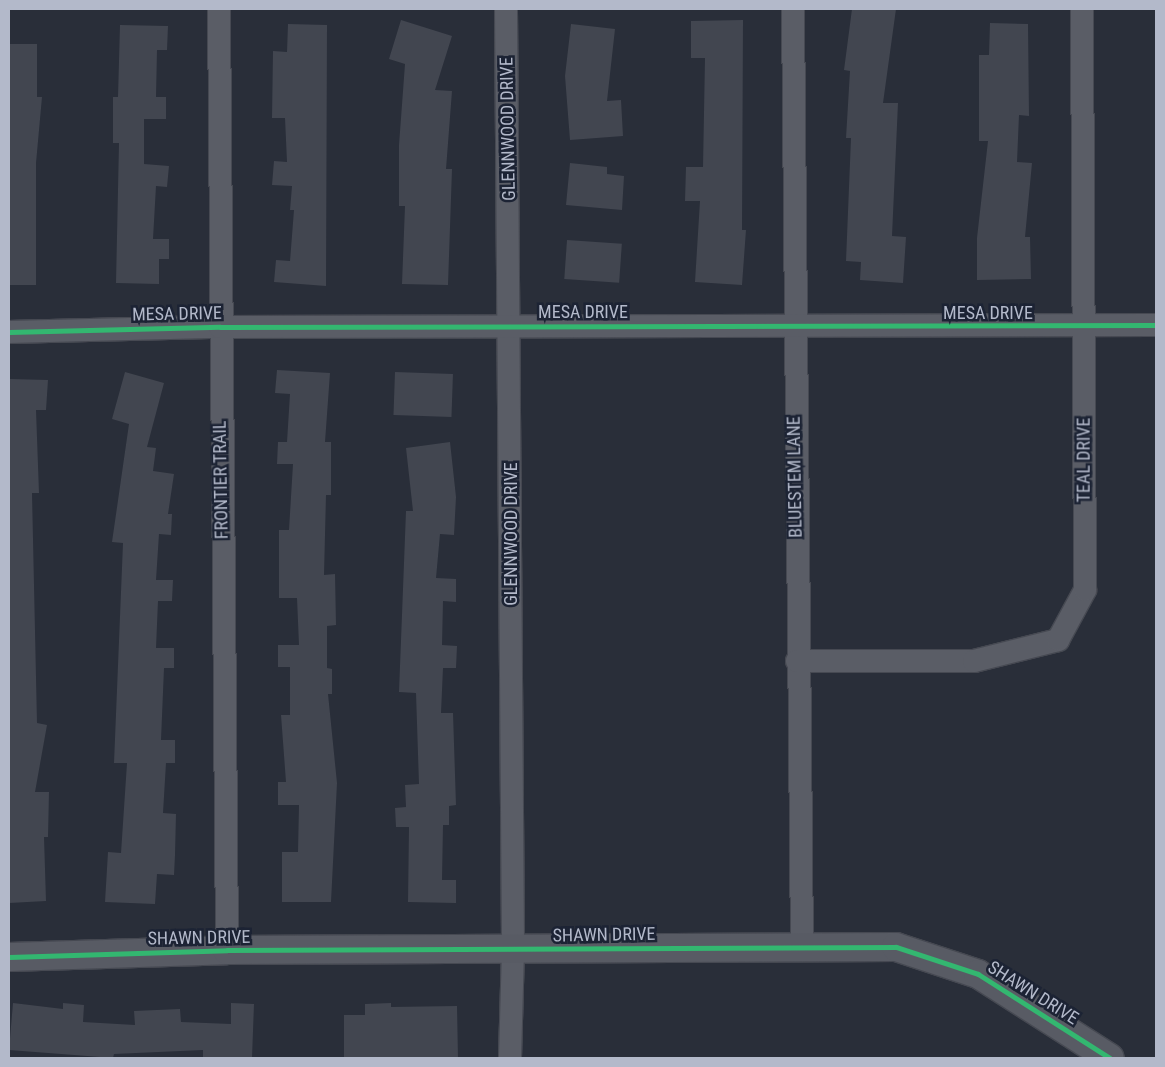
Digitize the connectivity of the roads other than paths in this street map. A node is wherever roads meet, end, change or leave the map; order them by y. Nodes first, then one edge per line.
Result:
1 (219, 9) edge
2 (506, 9) edge
3 (793, 9) edge
4 (1082, 9) edge
5 (510, 325) junction
6 (1156, 325) edge
7 (793, 326) junction
8 (220, 327) junction
9 (1084, 327) junction
10 (9, 332) edge
11 (797, 661) junction
12 (802, 946) junction
13 (227, 950) junction
14 (514, 950) junction
15 (9, 957) edge
16 (510, 1058) edge
17 (1110, 1058) edge

1 - 8 street, FRONTIER TRAIL
2 - 5 street, GLENNWOOD DRIVE
3 - 7 street, BLUESTEM LANE
4 - 9 street, TEAL DRIVE
5 - 7 street, MESA DRIVE
5 - 8 street, MESA DRIVE
5 - 14 street, GLENNWOOD DRIVE
6 - 9 street, MESA DRIVE
7 - 9 street, MESA DRIVE
7 - 11 street, BLUESTEM LANE
8 - 10 street, MESA DRIVE
8 - 13 street, FRONTIER TRAIL
9 - 11 street, TEAL DRIVE
11 - 12 street, BLUESTEM LANE
12 - 14 street, SHAWN DRIVE
12 - 17 street, SHAWN DRIVE
13 - 14 street, SHAWN DRIVE
13 - 15 street, SHAWN DRIVE
14 - 16 street, GLENNWOOD DRIVE

